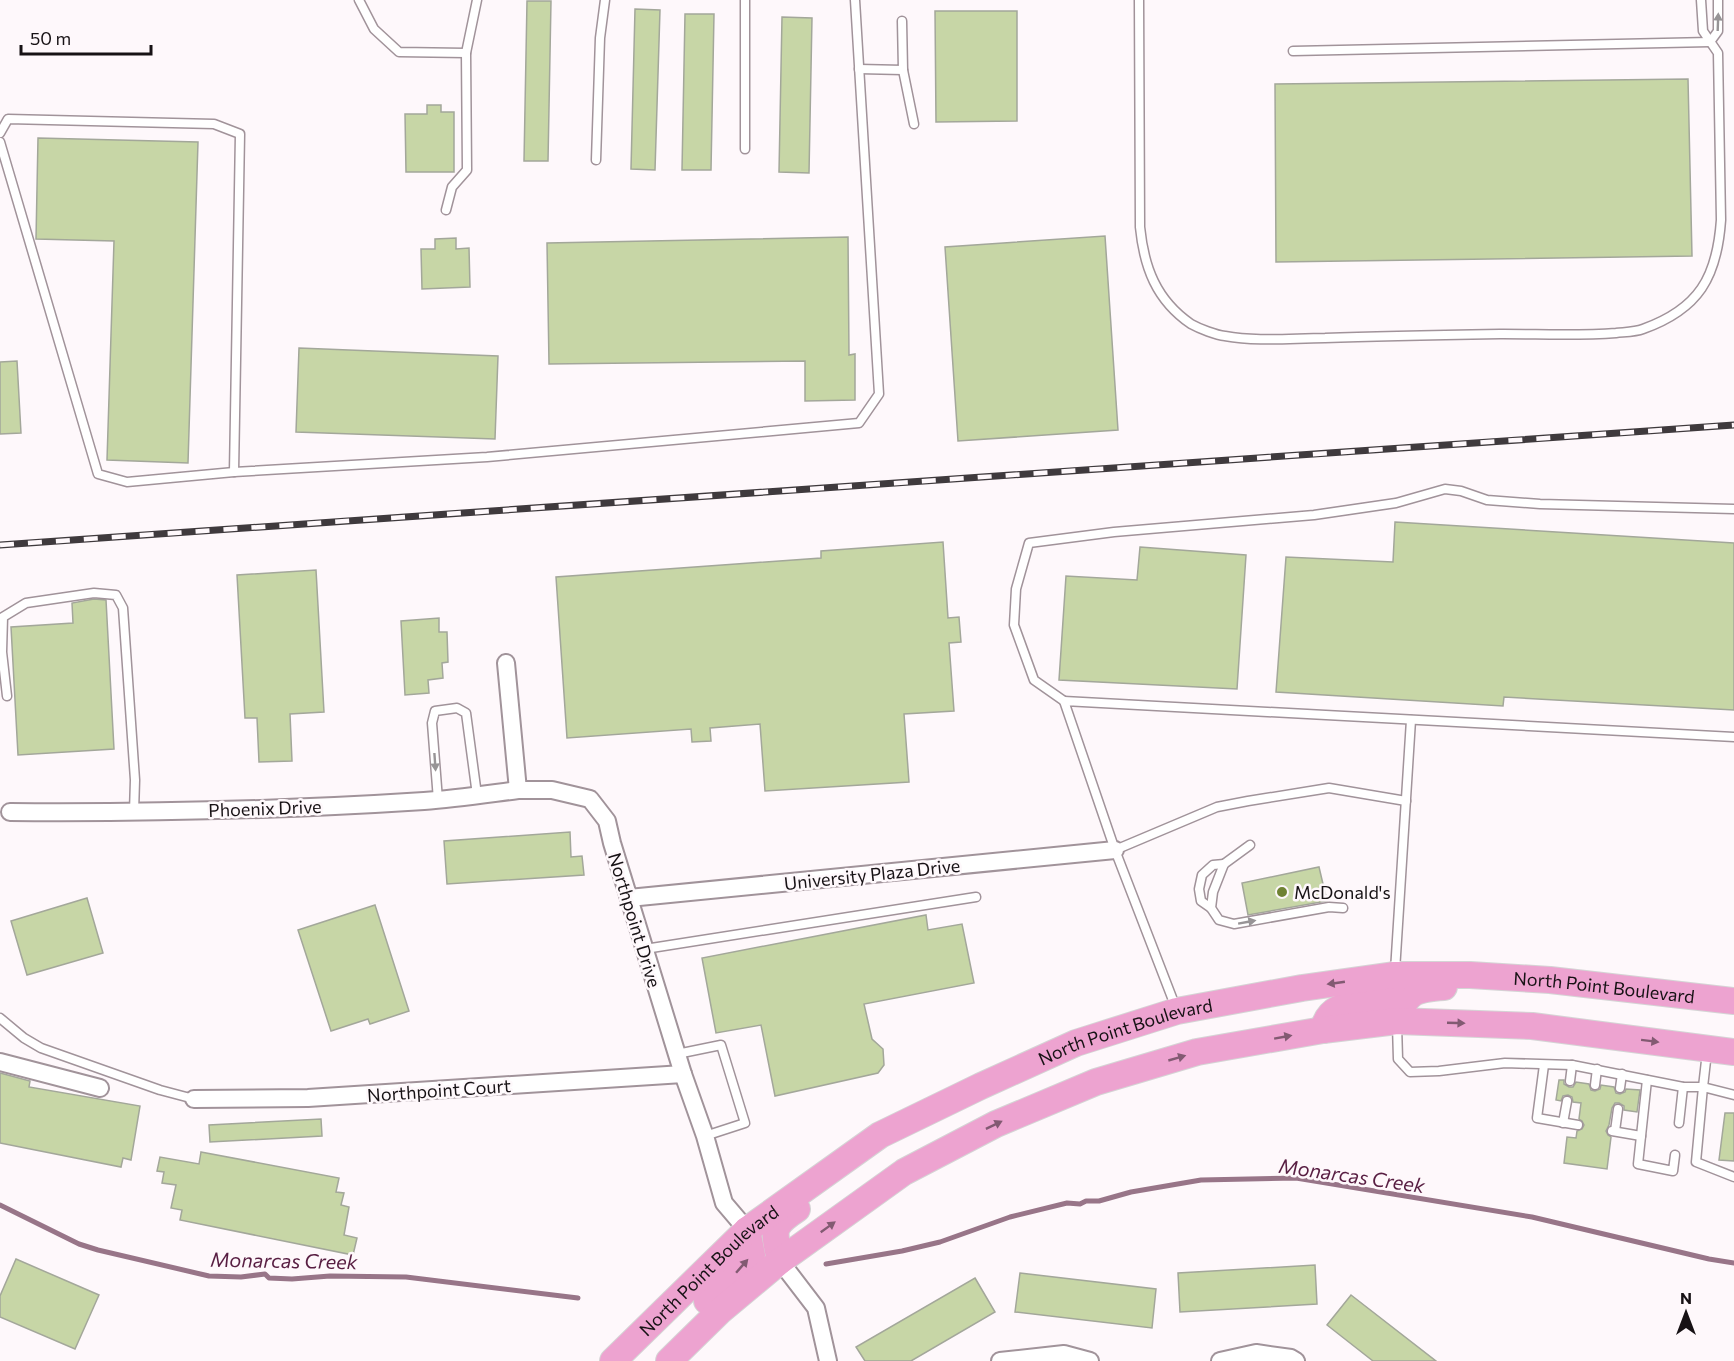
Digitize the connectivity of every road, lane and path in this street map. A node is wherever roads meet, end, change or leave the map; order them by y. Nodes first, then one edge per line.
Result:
1 (359, 0) edge
2 (477, 0) edge
3 (605, 0) edge
4 (745, 0) edge
5 (855, 0) edge
6 (1139, 0) edge
7 (1701, 0) edge
8 (1718, 0) edge
9 (902, 21) dead end
10 (1710, 42) junction
11 (1293, 51) dead end
12 (466, 53) junction
13 (859, 69) junction
14 (903, 70) junction
15 (914, 124) dead end
16 (0, 133) edge
17 (0, 142) edge
18 (745, 149) dead end
19 (596, 160) dead end
20 (446, 210) dead end
21 (234, 472) junction
22 (1734, 509) edge
23 (506, 663) dead end
24 (7, 696) dead end
25 (1064, 701) junction
26 (1411, 720) junction
27 (1734, 737) edge
28 (518, 790) junction
29 (477, 795) junction
30 (438, 800) junction
31 (1406, 801) junction
32 (10, 813) dead end
33 (134, 813) junction
34 (1250, 845) dead end
35 (1115, 850) junction
36 (1224, 864) junction
37 (976, 897) dead end
38 (629, 898) junction
39 (1211, 908) junction
40 (1343, 908) dead end
41 (645, 949) junction
42 (1394, 975) junction
43 (1470, 975) junction
44 (1734, 1001) edge
45 (1177, 1011) junction
46 (0, 1018) edge
47 (1397, 1021) junction
48 (1323, 1030) junction
49 (1708, 1048) junction
50 (1734, 1052) edge
51 (677, 1054) junction
52 (0, 1062) edge
53 (1544, 1065) junction
54 (1572, 1065) junction
55 (1597, 1069) junction
56 (683, 1074) junction
57 (1622, 1074) junction
58 (1647, 1080) junction
59 (1570, 1081) dead end
60 (1595, 1085) dead end
61 (1683, 1087) junction
62 (100, 1088) dead end
63 (1620, 1088) dead end
64 (1703, 1088) junction
65 (1734, 1095) edge
66 (194, 1099) joint
67 (1567, 1101) dead end
68 (1618, 1110) dead end
69 (1563, 1122) junction
70 (1678, 1123) dead end
71 (901, 1125) junction
72 (1578, 1125) dead end
73 (705, 1136) junction
74 (1641, 1136) junction
75 (1675, 1155) dead end
76 (1734, 1177) edge
77 (747, 1230) junction
78 (780, 1261) junction
79 (1039, 1359) edge
80 (670, 1360) edge
81 (613, 1361) edge
82 (828, 1361) edge
83 (1000, 1361) edge
84 (1090, 1361) edge
85 (1220, 1361) edge
86 (1296, 1361) edge

1 - 12 lane
2 - 12 lane
3 - 19 lane
4 - 18 lane
5 - 13 lane
6 - 10 lane
7 - 10 lane
10 -> 8 lane
9 - 14 lane
10 - 11 lane
12 - 20 lane
13 - 14 lane
13 - 21 lane
14 - 15 lane
16 - 21 lane
17 - 21 lane
22 - 25 lane
23 - 28 street
24 - 33 lane
25 - 26 lane
25 - 35 lane
26 - 27 lane
26 - 31 lane
28 - 29 street, Phoenix Drive
28 - 38 street, Northpoint Drive
29 - 30 street, Phoenix Drive
29 -> 30 lane
30 - 33 street, Phoenix Drive
31 - 35 lane
31 - 42 lane
32 - 33 street, Phoenix Drive
34 - 36 lane
35 - 38 street, University Plaza Drive
35 - 45 lane
36 - 39 lane
36 - 39 lane
37 - 41 lane
38 - 41 street, Northpoint Drive
39 -> 40 lane
41 - 51 street, Northpoint Drive
42 - 43 main road, North Point Boulevard
42 -> 45 main road, North Point Boulevard
42 - 48 main road
43 - 44 main road, North Point Boulevard
43 - 47 main road
45 - 71 main road, North Point Boulevard
46 - 66 lane
47 - 48 main road, North Point Boulevard
47 -> 49 main road, North Point Boulevard
47 - 53 lane
78 -> 48 main road, North Point Boulevard
49 - 50 main road, North Point Boulevard
49 - 64 lane
51 - 56 street, Northpoint Drive
51 - 73 lane
52 - 62 street
53 - 54 lane
53 - 69 lane
54 - 55 lane
54 - 59 lane
55 - 57 lane
55 - 60 lane
56 - 66 street, Northpoint Court
56 - 73 street, Northpoint Drive
57 - 58 lane
57 - 63 lane
58 - 61 lane
58 - 74 lane
61 - 64 lane
61 - 70 lane
64 - 65 lane
64 - 76 lane
67 - 69 lane
68 - 74 lane
69 - 72 lane
71 - 77 main road, North Point Boulevard
71 - 78 main road
73 - 77 street, Northpoint Drive
74 - 75 lane
80 -> 77 main road
77 - 81 main road, North Point Boulevard
78 - 80 main road, North Point Boulevard
78 - 82 street
79 - 83 street
79 - 84 street
85 - 86 street

